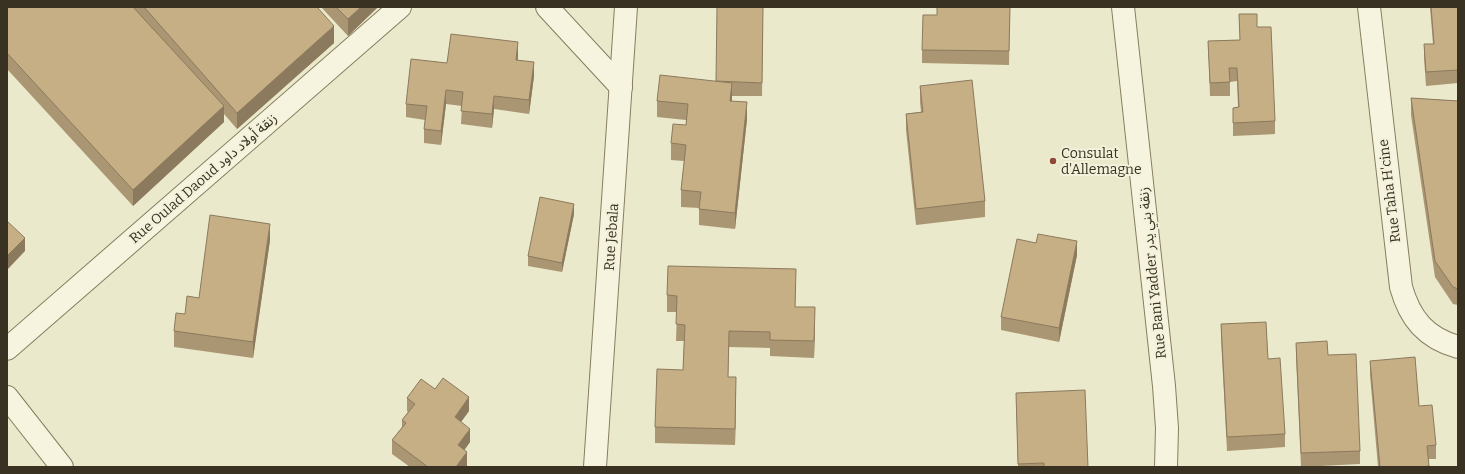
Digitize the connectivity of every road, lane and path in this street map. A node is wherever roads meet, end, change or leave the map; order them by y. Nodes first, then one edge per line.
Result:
1 (400, 7) edge
2 (547, 7) edge
3 (626, 7) edge
4 (1124, 7) edge
5 (1369, 7) edge
6 (621, 87) junction
7 (1458, 347) edge
8 (7, 350) edge
9 (7, 397) edge
10 (62, 467) edge
11 (595, 467) edge
12 (1166, 467) edge

1 - 8 street, Rue Oulad Daoud زنقة أولاد داود
2 - 6 street
3 - 6 street, Rue Jebala
4 - 12 street, Rue Bani Yadder زنقة بني يدر
5 - 7 street, Rue Taha H'cine
6 - 11 street, Rue Jebala
9 - 10 street

